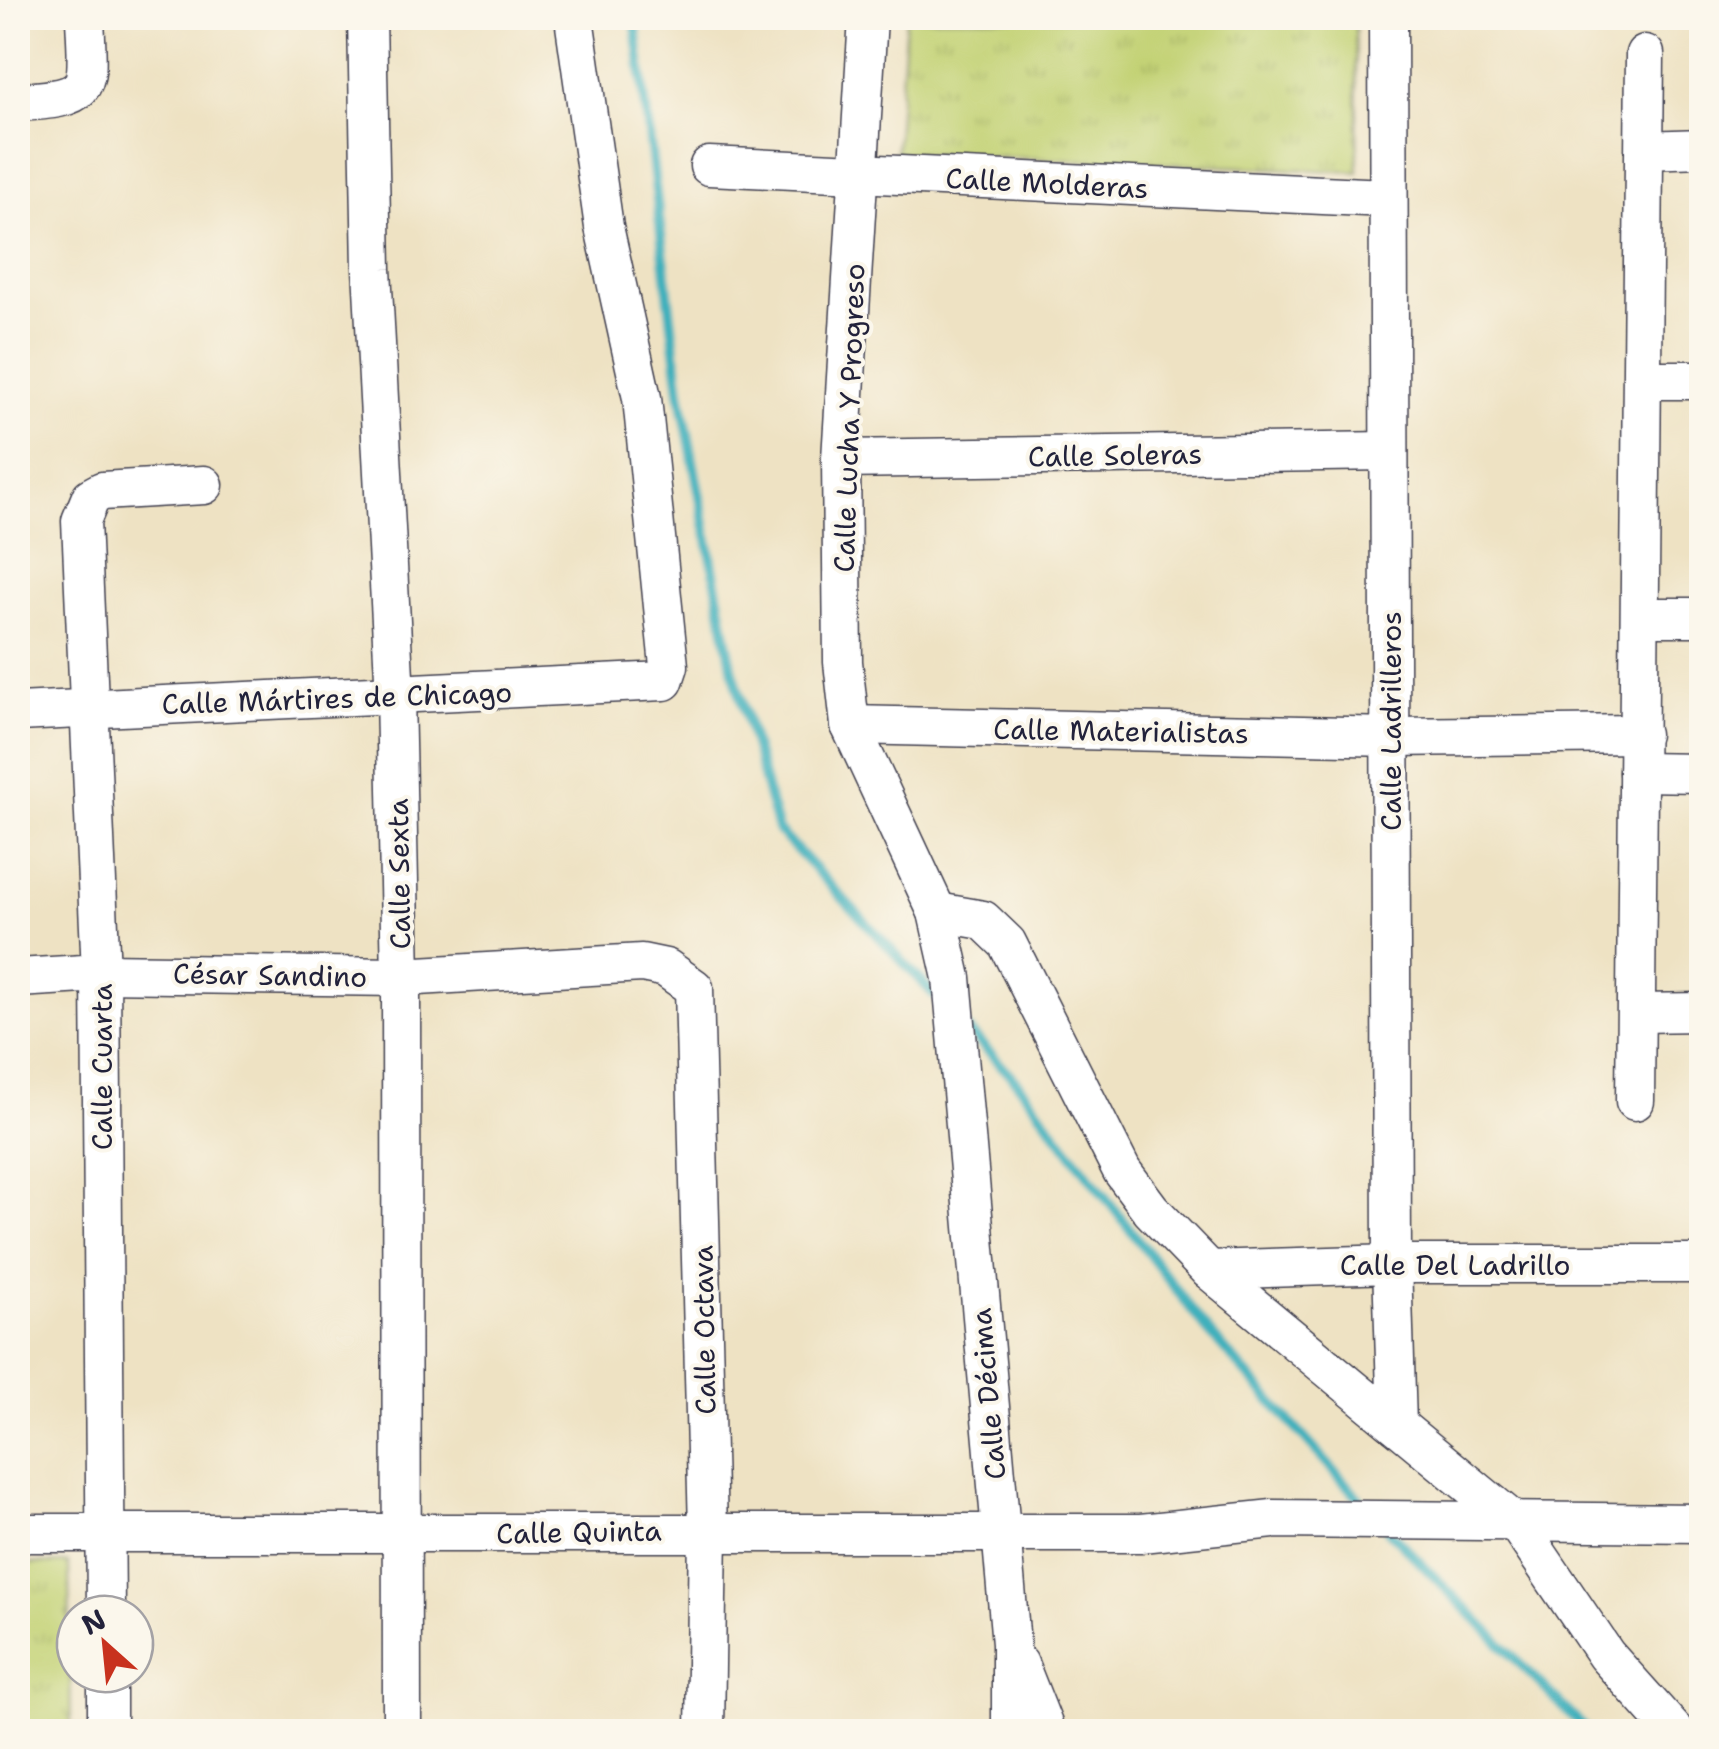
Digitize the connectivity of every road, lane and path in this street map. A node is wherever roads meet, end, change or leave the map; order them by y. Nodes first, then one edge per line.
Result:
1 (85, 18) edge
2 (366, 18) edge
3 (574, 18) edge
4 (868, 18) edge
5 (1388, 18) edge
6 (1646, 54) dead end
7 (34, 101) edge
8 (1702, 148) edge
9 (1645, 150) junction
10 (709, 166) dead end
11 (861, 174) junction
12 (1386, 198) junction
13 (1643, 380) junction
14 (1702, 380) edge
15 (1388, 451) junction
16 (842, 460) junction
17 (204, 485) dead end
18 (1702, 617) edge
19 (1641, 618) junction
20 (395, 695) junction
21 (89, 708) junction
22 (18, 712) edge
23 (850, 725) junction
24 (1640, 734) junction
25 (1392, 738) junction
26 (1638, 772) junction
27 (1702, 773) edge
28 (937, 912) junction
29 (642, 962) joint
30 (101, 973) junction
31 (401, 976) junction
32 (18, 978) edge
33 (952, 978) joint
34 (1637, 1012) junction
35 (1702, 1012) edge
36 (1635, 1102) dead end
37 (1392, 1264) junction
38 (1702, 1264) edge
39 (1209, 1270) junction
40 (1397, 1425) junction
41 (1702, 1524) edge
42 (1518, 1525) junction
43 (708, 1530) junction
44 (999, 1530) junction
45 (18, 1533) edge
46 (106, 1534) junction
47 (402, 1536) junction
48 (106, 1594) edge
49 (1011, 1644) junction
50 (106, 1694) edge
51 (107, 1732) edge
52 (402, 1732) edge
53 (704, 1732) edge
54 (1011, 1732) edge
55 (1046, 1732) edge
56 (1675, 1732) edge

1 - 7 street
2 - 20 street, Calle Sexta
3 - 20 street, Calle Mártires de Chicago
4 - 11 street, Calle Lucha Y Progreso
5 - 12 street, Calle Ladrilleros
6 - 9 street
8 - 9 street
9 - 13 street
10 - 11 street, Calle Molderas
11 - 12 street, Calle Molderas
11 - 16 street, Calle Lucha Y Progreso
12 - 15 street, Calle Ladrilleros
13 - 14 street
13 - 19 street
15 - 16 street, Calle Soleras
15 - 25 street, Calle Ladrilleros
16 - 23 street, Calle Lucha Y Progreso
17 - 21 street, Calle Cuarta
18 - 19 street
19 - 24 street
20 - 21 street, Calle Mártires de Chicago
20 - 31 street, Calle Sexta
21 - 22 street, Calle Mártires de Chicago
21 - 30 street, Calle Cuarta
23 - 25 street, Calle Materialistas
23 - 28 street, Calle Lucha Y Progreso
24 - 25 street, Calle Materialistas
24 - 26 street
25 - 37 street, Calle Ladrilleros
26 - 27 street
26 - 34 street
28 - 33 street, Calle Lucha Y Progreso
28 - 39 street
29 - 31 street, César Sandino
29 - 43 street, Calle Octava
30 - 31 street, César Sandino
30 - 32 street, César Sandino
30 - 46 street, Calle Cuarta
31 - 47 street, Calle Sexta
33 - 44 street, Calle Décima
34 - 35 street
34 - 36 street
37 - 38 street, Calle Del Ladrillo
37 - 39 street, Calle Del Ladrillo
37 - 40 street, Calle Ladrilleros
39 - 40 street
40 - 42 street
41 - 42 street, Calle Quinta
42 - 44 street, Calle Quinta
42 - 56 street
43 - 44 street, Calle Quinta
43 - 47 street, Calle Quinta
43 - 53 street, Calle Octava
44 - 49 street, Calle Décima
45 - 46 street, Calle Quinta
46 - 47 street, Calle Quinta
46 - 48 street, Calle Cuarta
47 - 52 street, Calle Sexta
49 - 54 street, Calle Décima
49 - 55 street
50 - 51 street

